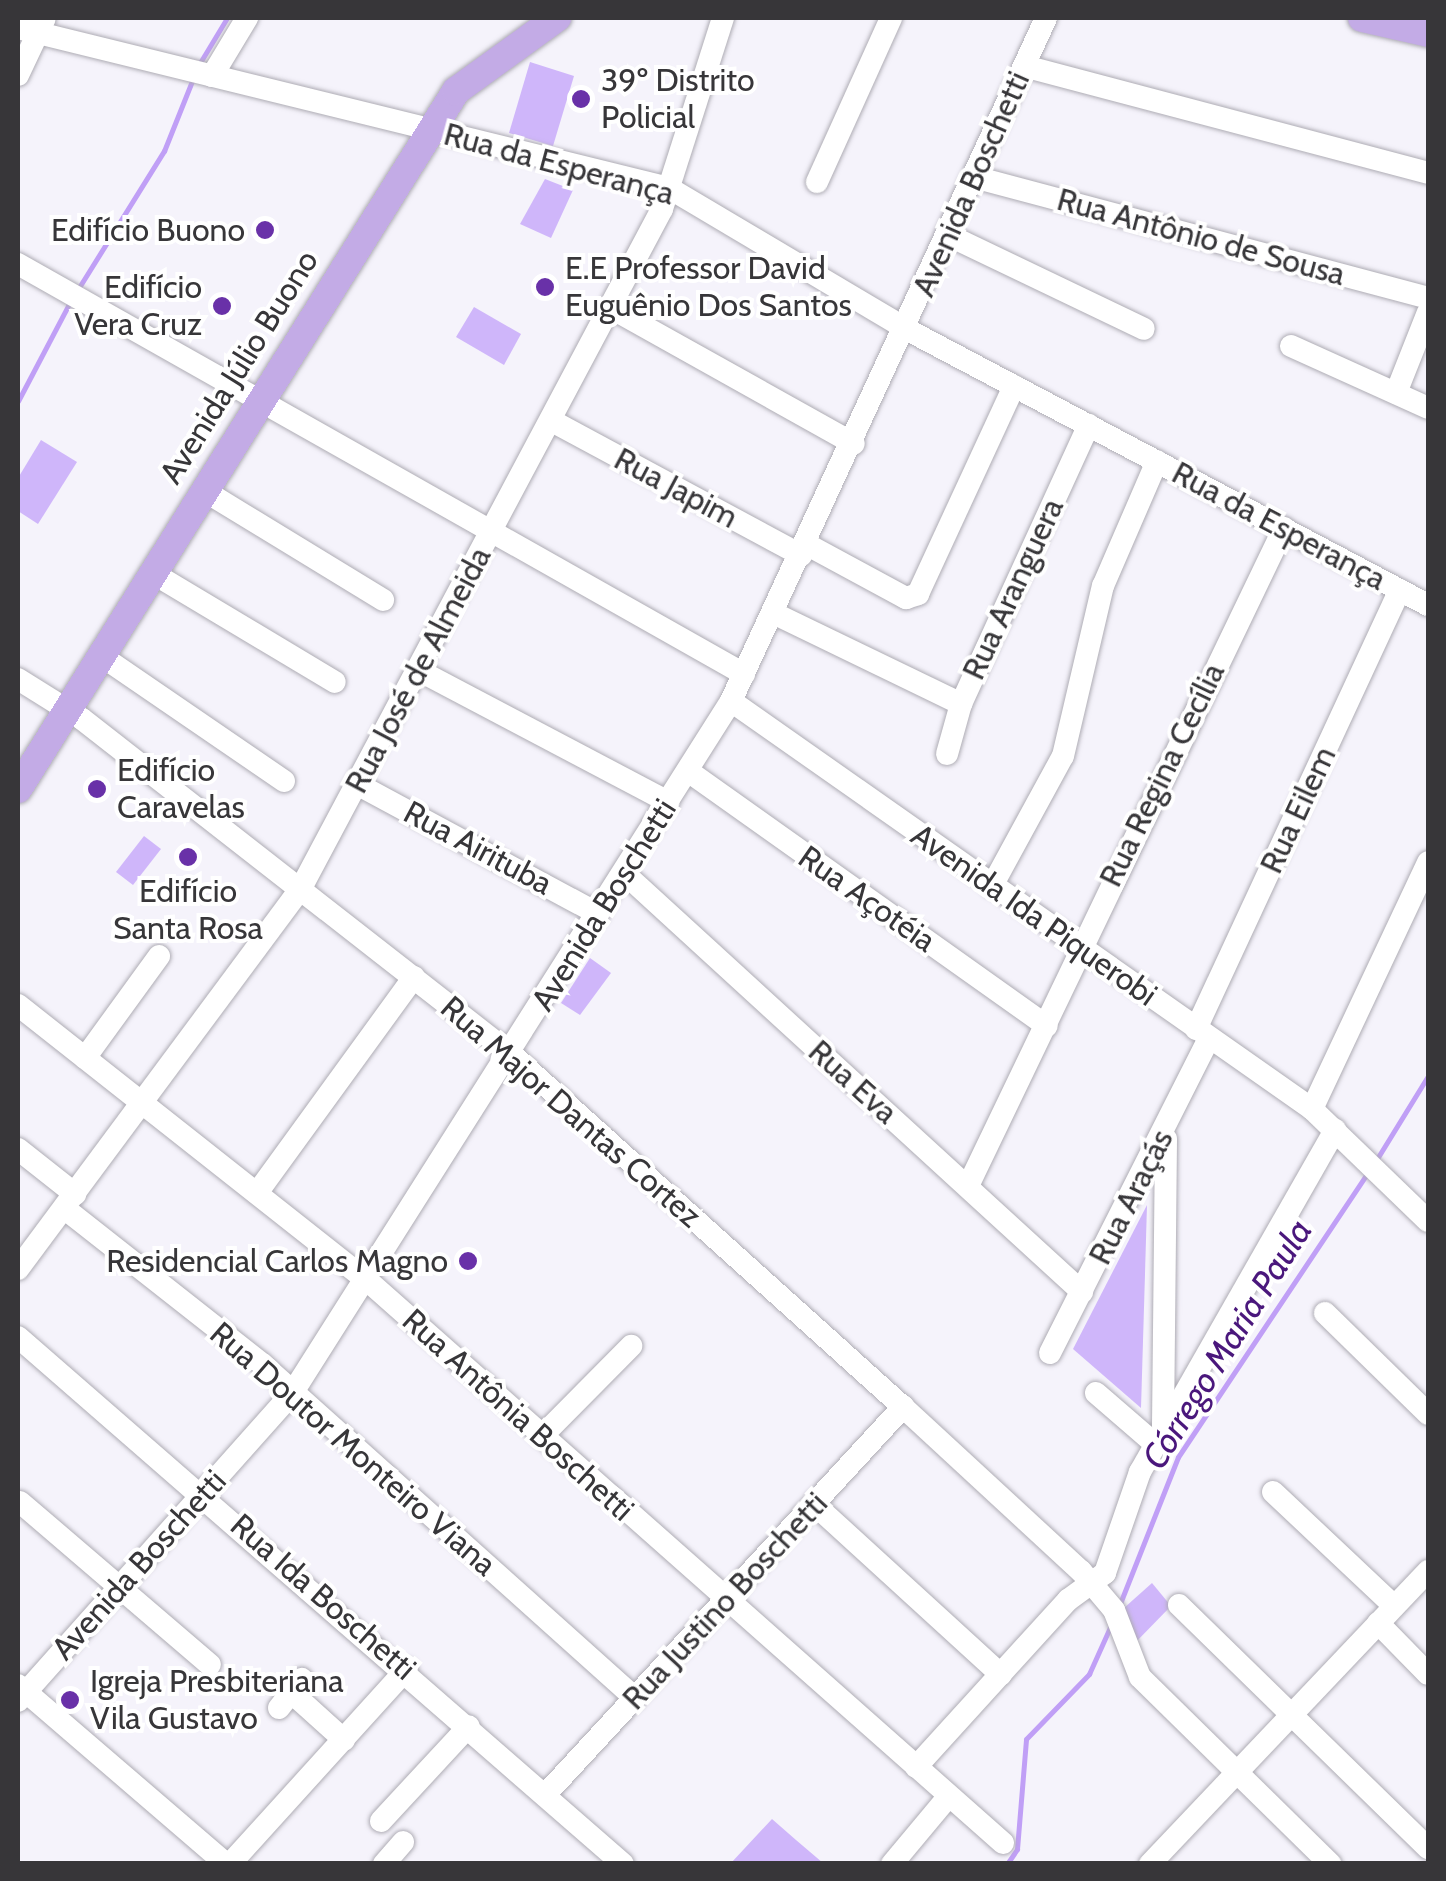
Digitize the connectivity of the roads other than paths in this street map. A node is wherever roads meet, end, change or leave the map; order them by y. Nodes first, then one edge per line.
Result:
1 (247, 18) edge
2 (557, 18) edge
3 (723, 18) edge
4 (891, 18) edge
5 (1046, 18) edge
6 (1362, 18) edge
7 (43, 26) edge
8 (18, 28) edge
9 (1428, 33) edge
10 (1024, 66) junction
11 (203, 73) junction
12 (18, 75) edge
13 (430, 130) junction
14 (1428, 173) edge
15 (974, 177) junction
16 (817, 182) dead end
17 (669, 188) junction
18 (948, 236) junction
19 (18, 264) edge
20 (1428, 298) edge
21 (611, 308) junction
22 (1428, 312) edge
23 (906, 329) junction
24 (1144, 329) dead end
25 (1291, 346) dead end
26 (1014, 386) junction
27 (1396, 393) junction
28 (258, 400) junction
29 (1428, 408) edge
30 (552, 421) junction
31 (1088, 425) junction
32 (854, 444) junction
33 (1157, 461) junction
34 (203, 490) junction
35 (1284, 528) junction
36 (490, 533) junction
37 (804, 549) junction
38 (152, 572) junction
39 (1400, 590) junction
40 (382, 600) dead end
41 (1428, 605) edge
42 (774, 613) junction
43 (100, 655) junction
44 (418, 670) junction
45 (744, 674) junction
46 (18, 679) edge
47 (334, 682) dead end
48 (731, 702) junction
49 (960, 704) junction
50 (67, 708) junction
51 (947, 754) dead end
52 (688, 771) junction
53 (284, 780) dead end
54 (357, 784) junction
55 (18, 789) edge
56 (668, 802) junction
57 (1428, 862) edge
58 (624, 873) junction
59 (992, 886) junction
60 (302, 888) junction
61 (598, 914) junction
62 (1078, 944) junction
63 (159, 956) dead end
64 (414, 977) junction
65 (18, 1005) edge
66 (1048, 1026) junction
67 (1202, 1034) junction
68 (511, 1054) junction
69 (84, 1058) junction
70 (143, 1103) junction
71 (1312, 1108) junction
72 (1166, 1130) junction
73 (1335, 1130) junction
74 (18, 1149) edge
75 (968, 1186) junction
76 (257, 1192) junction
77 (69, 1201) junction
78 (1428, 1221) edge
79 (18, 1269) edge
80 (368, 1281) junction
81 (1082, 1292) junction
82 (1325, 1313) dead end
83 (18, 1336) edge
84 (631, 1346) dead end
85 (1050, 1353) dead end
86 (293, 1392) junction
87 (1096, 1393) dead end
88 (904, 1408) junction
89 (1428, 1414) edge
90 (542, 1436) junction
91 (1159, 1437) junction
92 (204, 1492) junction
93 (1274, 1492) dead end
94 (20, 1502) edge
95 (814, 1504) junction
96 (1428, 1571) edge
97 (1092, 1583) junction
98 (120, 1588) junction
99 (726, 1600) junction
100 (1179, 1604) dead end
101 (1386, 1615) junction
102 (210, 1664) dead end
103 (406, 1670) junction
104 (1428, 1674) edge
105 (1002, 1675) junction
106 (20, 1692) edge
107 (291, 1693) dead end
108 (635, 1698) junction
109 (1291, 1713) junction
110 (470, 1726) junction
111 (344, 1740) junction
112 (916, 1767) junction
113 (1235, 1774) junction
114 (546, 1794) junction
115 (948, 1797) junction
116 (381, 1821) dead end
117 (404, 1842) dead end
118 (1004, 1843) dead end
119 (1428, 1848) edge
120 (228, 1864) edge
121 (384, 1864) edge
122 (623, 1864) edge
123 (892, 1864) edge
124 (1150, 1864) edge
125 (1330, 1864) edge

1 - 11 street
2 - 13 main road, Avenida Júlio Buono
3 - 17 street, Rua José de Almeida
4 - 16 street
5 - 10 street, Avenida Boschetti
6 - 9 main road
7 - 8 street, Rua da Esperança
7 - 11 street, Rua da Esperança
7 - 12 street
10 - 14 street
10 - 15 street, Avenida Boschetti
11 - 13 street, Rua da Esperança
13 - 17 street, Rua da Esperança
13 - 28 main road, Avenida Júlio Buono
15 - 18 street, Avenida Boschetti
15 - 20 street, Rua Antônio de Sousa
17 - 21 street, Rua José de Almeida
17 - 23 street, Rua da Esperança
18 - 23 street, Avenida Boschetti
18 - 24 street
19 - 28 street
21 - 30 street, Rua José de Almeida
21 - 32 street
22 - 27 street
23 - 26 street, Rua da Esperança
23 - 32 street, Avenida Boschetti
25 - 27 street
26 - 31 street, Rua da Esperança
26 - 37 street, Rua Japim
27 - 29 street
28 - 34 main road, Avenida Júlio Buono
28 - 36 street
30 - 36 street, Rua José de Almeida
30 - 37 street, Rua Japim
31 - 33 street, Rua da Esperança
31 - 49 street, Rua Aranguera
32 - 37 street, Avenida Boschetti
33 - 35 street, Rua da Esperança
33 - 59 street
34 - 38 main road, Avenida Júlio Buono
34 - 40 street
35 - 39 street, Rua da Esperança
35 - 62 street, Rua Regina Cecília
36 - 44 street, Rua José de Almeida
36 - 45 street
37 - 42 street, Avenida Boschetti
38 - 43 main road, Avenida Júlio Buono
38 - 47 street
39 - 41 street, Rua da Esperança
39 - 67 street, Rua Eilem
42 - 45 street, Avenida Boschetti
42 - 49 street
43 - 50 main road, Avenida Júlio Buono
43 - 53 street
44 - 54 street, Rua José de Almeida
44 - 56 street
45 - 48 street, Avenida Boschetti
46 - 50 street, Rua Major Dantas Cortez
48 - 52 street, Avenida Boschetti
48 - 59 street, Avenida Ida Piquerobi
49 - 51 street, Rua Aranguera
50 - 55 main road, Avenida Júlio Buono
50 - 60 street, Rua Major Dantas Cortez
52 - 56 street, Avenida Boschetti
52 - 66 street, Rua Açotéia
54 - 60 street, Rua José de Almeida
54 - 61 street, Rua Airituba
56 - 58 street, Avenida Boschetti
57 - 71 street
58 - 61 street, Avenida Boschetti
58 - 75 street, Rua Eva
59 - 62 street, Avenida Ida Piquerobi
60 - 64 street, Rua Major Dantas Cortez
60 - 70 street, Rua José de Almeida
61 - 68 street, Avenida Boschetti
62 - 66 street, Rua Regina Cecília
62 - 67 street, Avenida Ida Piquerobi
63 - 69 street
64 - 68 street, Rua Major Dantas Cortez
64 - 76 street
65 - 69 street, Rua Antônia Boschetti
66 - 75 street, Rua Regina Cecília
67 - 71 street, Avenida Ida Piquerobi
67 - 72 street, Rua Araçás
68 - 80 street, Avenida Boschetti
68 - 88 street, Rua Major Dantas Cortez
69 - 70 street, Rua Antônia Boschetti
70 - 76 street, Rua Antônia Boschetti
70 - 77 street, Rua José de Almeida
71 - 73 street, Avenida Ida Piquerobi
72 - 81 street, Rua Araçás
72 - 91 street
73 - 78 street, Avenida Ida Piquerobi
73 - 91 street
74 - 77 street, Rua Doutor Monteiro Viana
75 - 81 street, Rua Eva
76 - 80 street, Rua Antônia Boschetti
77 - 79 street, Rua José de Almeida
77 - 86 street, Rua Doutor Monteiro Viana
80 - 86 street, Avenida Boschetti
80 - 90 street, Rua Antônia Boschetti
81 - 85 street, Rua Araçás
82 - 89 street
83 - 92 street, Rua Ida Boschetti
84 - 90 street
86 - 92 street, Avenida Boschetti
86 - 108 street, Rua Doutor Monteiro Viana
87 - 91 street
88 - 95 street, Rua Justino Boschetti
88 - 97 street, Rua Major Dantas Cortez
90 - 99 street, Rua Antônia Boschetti
91 - 97 street
92 - 98 street, Avenida Boschetti
92 - 103 street, Rua Ida Boschetti
93 - 101 street
94 - 98 street
95 - 99 street, Rua Justino Boschetti
95 - 105 street
96 - 101 street
97 - 105 street
97 - 113 street, Rua Major Dantas Cortez
98 - 102 street
98 - 106 street, Avenida Boschetti
99 - 108 street, Rua Justino Boschetti
99 - 112 street, Rua Antônia Boschetti
100 - 109 street
101 - 104 street
101 - 109 street
103 - 110 street, Rua Ida Boschetti
103 - 111 street
105 - 112 street
106 - 120 street
107 - 111 street
108 - 114 street, Rua Justino Boschetti
109 - 113 street
109 - 119 street
110 - 114 street, Rua Ida Boschetti
110 - 116 street
111 - 120 street
112 - 115 street, Rua Antônia Boschetti
113 - 124 street
113 - 125 street
114 - 122 street, Rua Ida Boschetti
115 - 118 street, Rua Antônia Boschetti
115 - 123 street
117 - 121 street

